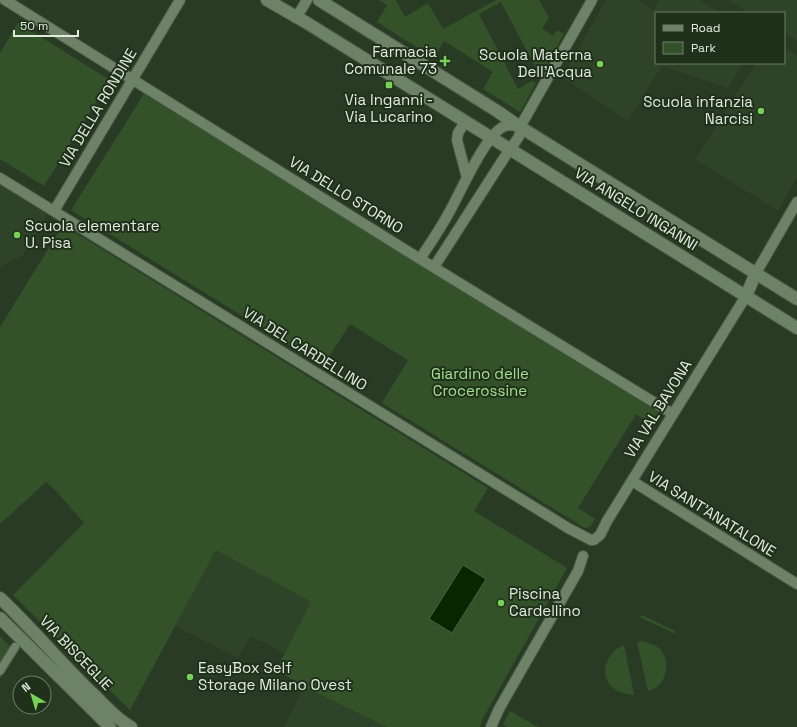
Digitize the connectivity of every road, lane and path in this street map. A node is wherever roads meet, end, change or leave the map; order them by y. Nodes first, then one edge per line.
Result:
1 (5, 0) edge
2 (180, 0) edge
3 (267, 0) edge
4 (307, 0) edge
5 (319, 0) edge
6 (592, 0) edge
7 (296, 18) junction
8 (132, 79) junction
9 (465, 122) junction
10 (520, 127) junction
11 (492, 138) junction
12 (509, 149) junction
13 (0, 178) edge
14 (467, 178) junction
15 (797, 202) edge
16 (54, 211) junction
17 (420, 259) junction
18 (434, 268) junction
19 (756, 273) junction
20 (746, 296) junction
21 (797, 298) edge
22 (797, 328) edge
23 (673, 414) junction
24 (632, 482) junction
25 (597, 538) joint
26 (583, 556) dead end
27 (797, 584) edge
28 (0, 598) edge
29 (0, 618) edge
30 (15, 647) dead end
31 (0, 672) edge
32 (110, 727) edge
33 (131, 727) edge
34 (491, 727) edge

1 - 8 street, VIA DELLO STORNO
2 - 8 street, VIA DELLA RONDINE
3 - 7 street, VIA ANGELO INGANNI
4 - 7 street
5 - 10 street, VIA ANGELO INGANNI
6 - 10 street
7 - 9 street, VIA ANGELO INGANNI
8 - 16 street, VIA DELLA RONDINE
8 - 17 street, VIA DELLO STORNO
9 - 11 street, VIA ANGELO INGANNI
9 - 14 street
10 - 11 street
10 - 12 street
10 - 19 street, VIA ANGELO INGANNI
11 - 12 street, VIA ANGELO INGANNI
11 - 14 street
12 - 18 street
12 - 20 street, VIA ANGELO INGANNI
13 - 16 street, VIA DEL CARDELLINO
14 - 17 street
15 - 19 street
16 - 25 street, VIA DEL CARDELLINO
17 - 18 street, VIA DELLO STORNO
18 - 23 street, VIA DELLO STORNO
19 - 20 street
19 - 21 street, VIA ANGELO INGANNI
20 - 22 street, VIA ANGELO INGANNI
20 - 23 street, VIA VAL BAVONA
23 - 24 street, VIA VAL BAVONA
24 - 25 street, VIA VAL BAVONA
24 - 27 street, VIA SANT'ANATALONE
26 - 34 street
28 - 33 street, VIA BISCEGLIE
29 - 32 street, VIA BISCEGLIE
30 - 31 street

